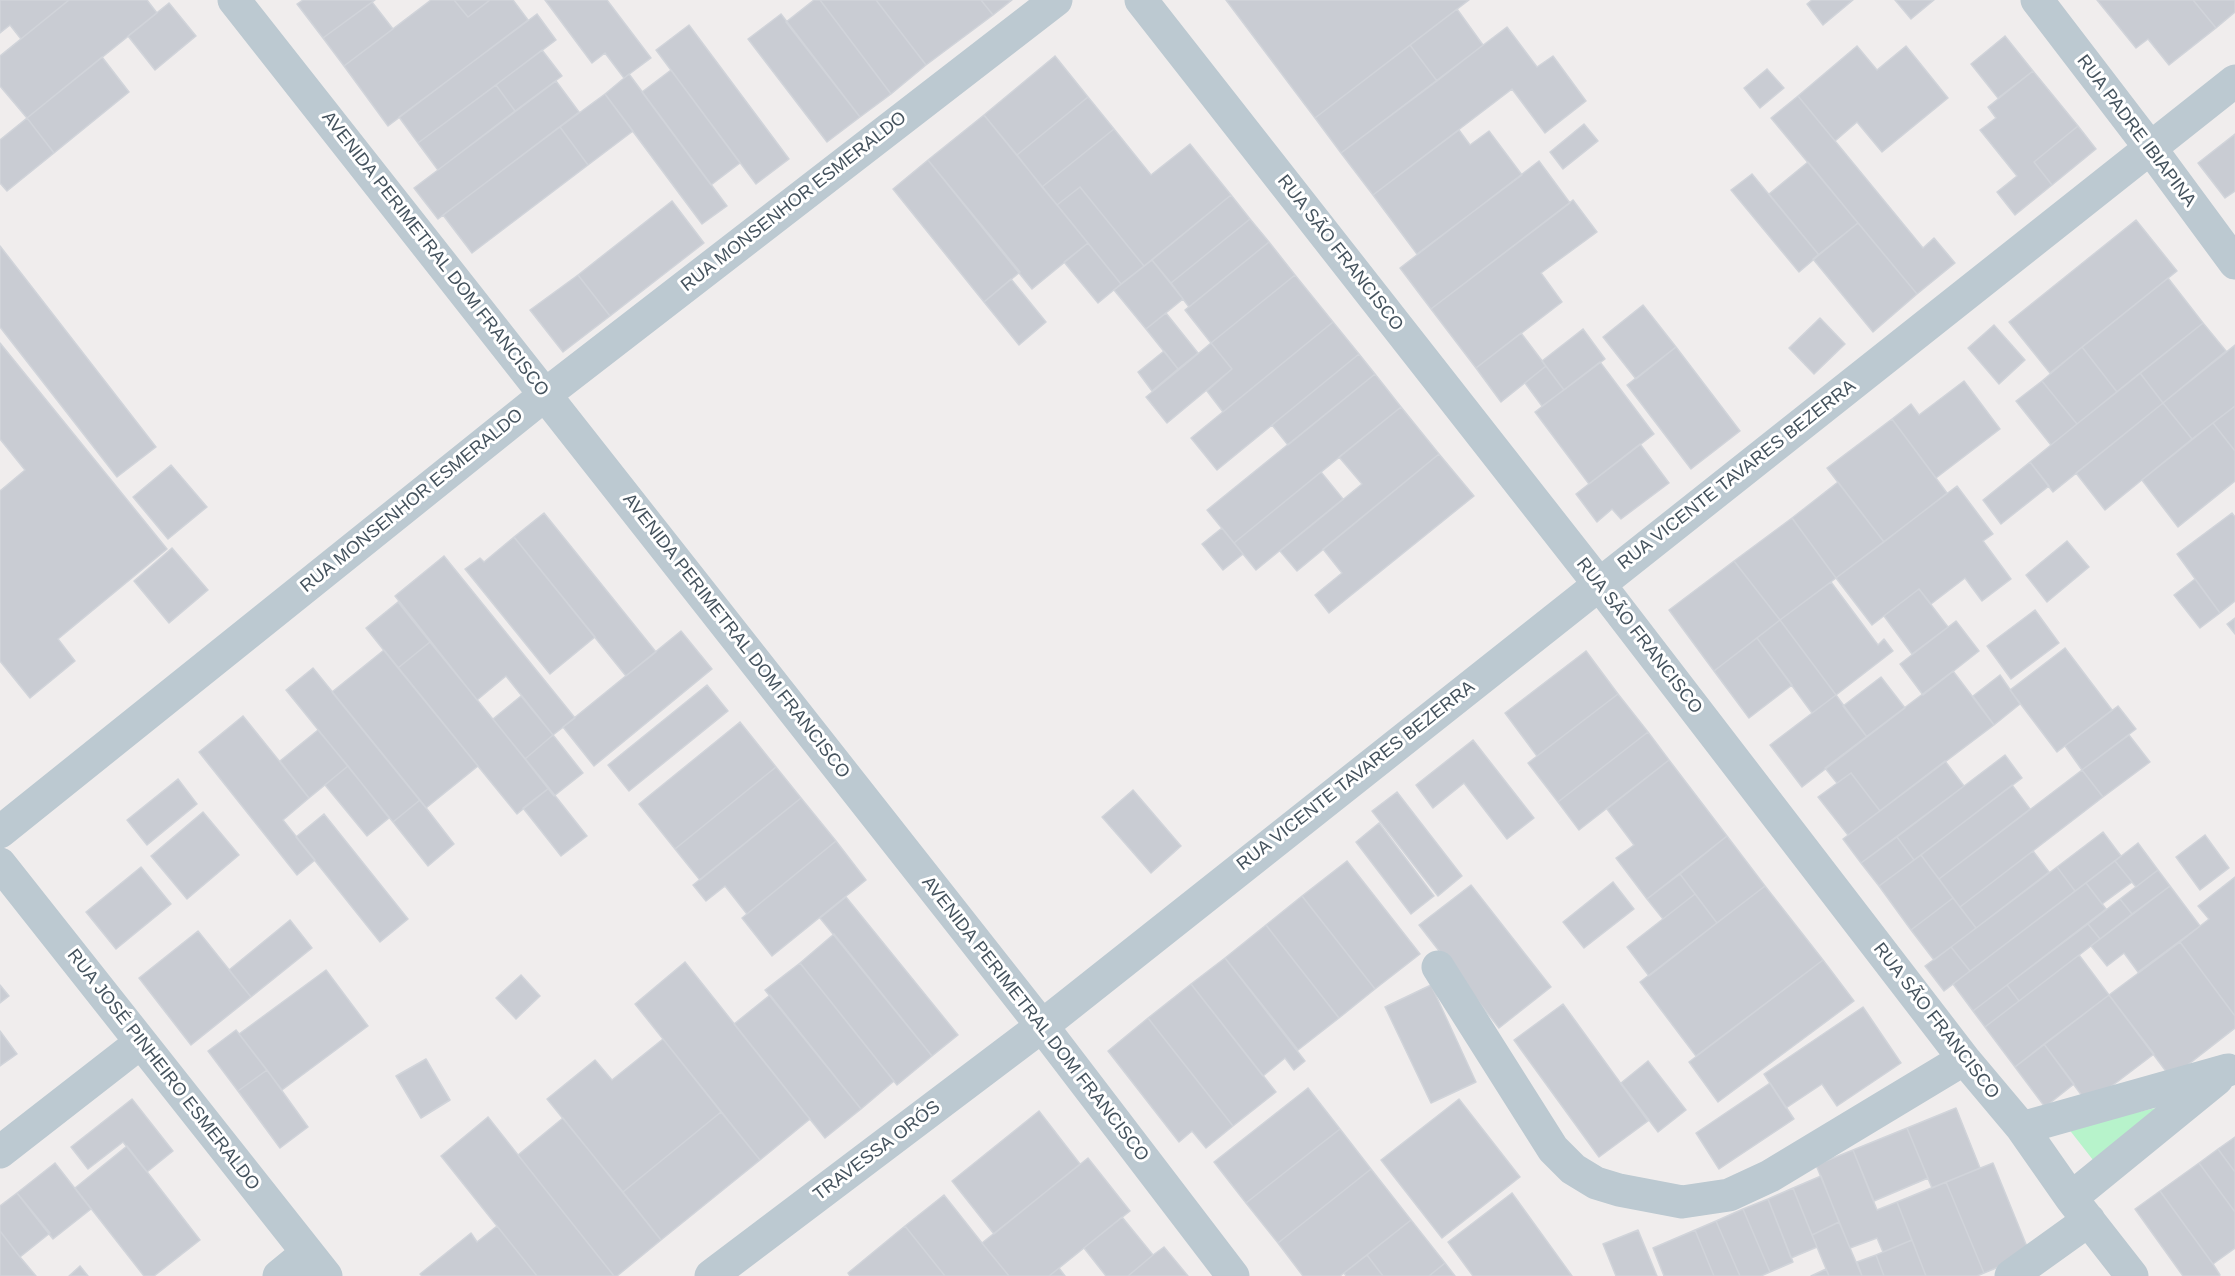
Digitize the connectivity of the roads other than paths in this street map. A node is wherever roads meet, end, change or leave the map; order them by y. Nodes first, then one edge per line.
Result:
1 (234, 0) edge
2 (1056, 0) edge
3 (1141, 0) edge
4 (2037, 0) edge
5 (2235, 81) edge
6 (2151, 149) junction
7 (2235, 263) edge
8 (546, 393) junction
9 (1599, 584) junction
10 (0, 832) edge
11 (0, 864) edge
12 (1438, 967) dead end
13 (1042, 1026) junction
14 (140, 1042) junction
15 (1964, 1059) junction
16 (2232, 1068) edge
17 (2022, 1128) junction
18 (0, 1152) edge
19 (2080, 1209) junction
20 (317, 1264) edge
21 (279, 1276) edge
22 (711, 1276) edge
23 (1233, 1276) edge
24 (2011, 1276) edge
25 (2132, 1276) edge

1 - 8 street, AVENIDA PERIMETRAL DOM FRANCISCO
2 - 8 street, RUA MONSENHOR ESMERALDO
3 - 9 street, RUA SÃO FRANCISCO
4 - 6 street, RUA PADRE IBIAPINA
5 - 6 street, RUA VICENTE TAVARES BEZERRA
6 - 7 street, RUA PADRE IBIAPINA
6 - 9 street, RUA VICENTE TAVARES BEZERRA
8 - 10 street, RUA MONSENHOR ESMERALDO
8 - 13 street, AVENIDA PERIMETRAL DOM FRANCISCO
9 - 13 street, RUA VICENTE TAVARES BEZERRA
9 - 15 street, RUA SÃO FRANCISCO
11 - 14 street, RUA JOSÉ PINHEIRO ESMERALDO
12 - 15 street
13 - 22 street, TRAVESSA ORÓS
13 - 23 street, AVENIDA PERIMETRAL DOM FRANCISCO
14 - 18 street
14 - 20 street, RUA JOSÉ PINHEIRO ESMERALDO
15 - 17 street, RUA SÃO FRANCISCO
16 - 17 street
16 - 19 street
17 - 19 street, RUA SÃO FRANCISCO
19 - 24 street
19 - 25 street, RUA SÃO FRANCISCO
20 - 21 street

